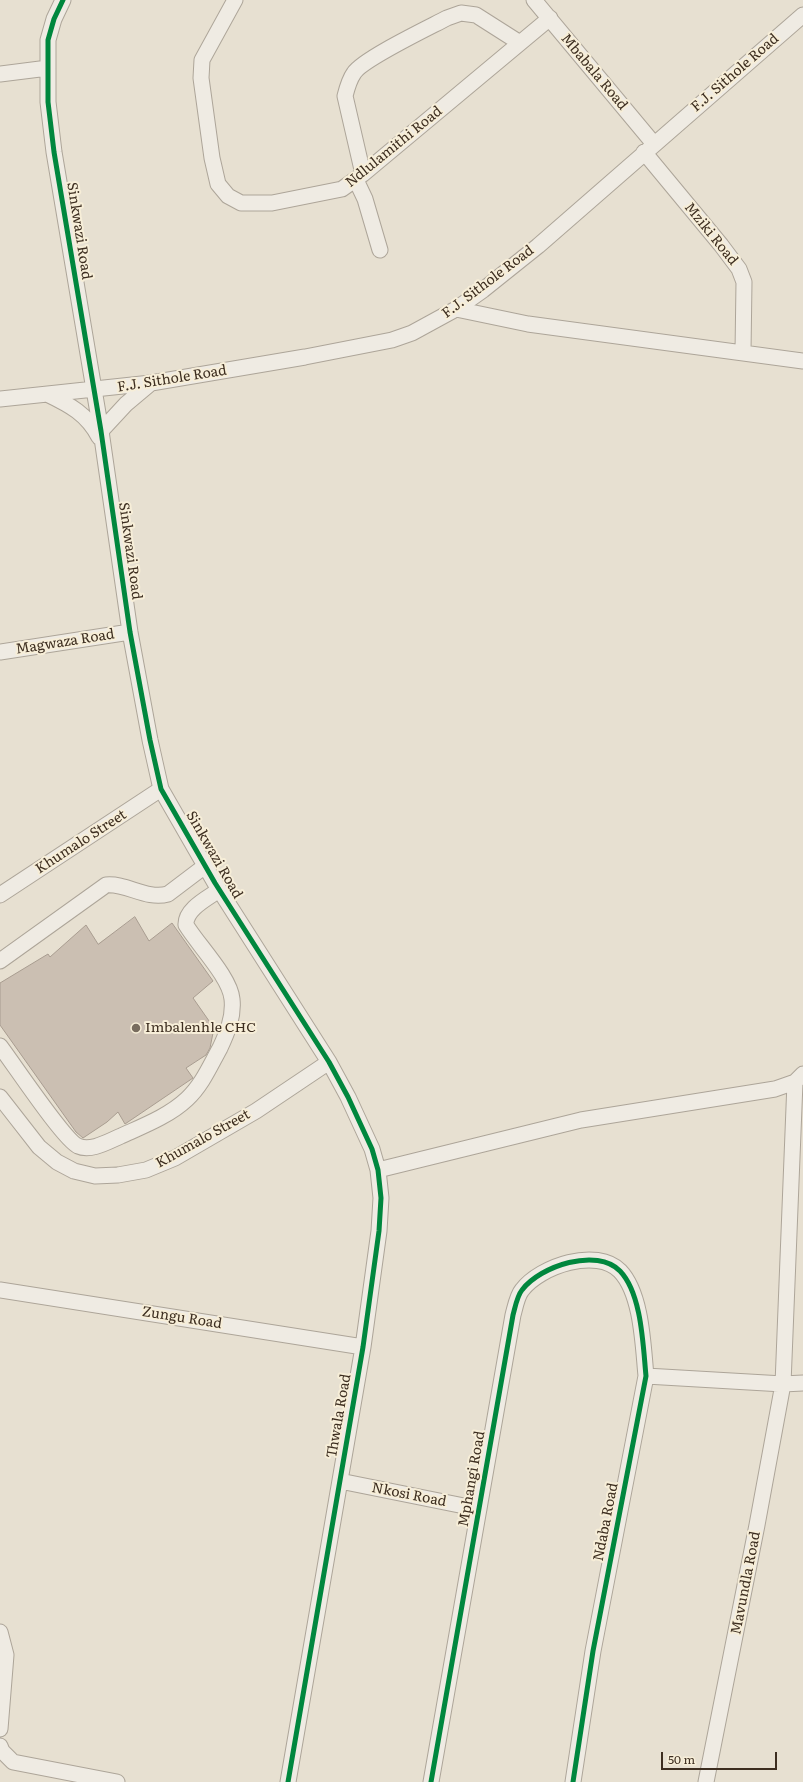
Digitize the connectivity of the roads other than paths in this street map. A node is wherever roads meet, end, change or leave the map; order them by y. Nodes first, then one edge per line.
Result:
1 (63, 0) edge
2 (235, 0) edge
3 (534, 0) edge
4 (803, 14) edge
5 (550, 18) junction
6 (520, 43) junction
7 (48, 68) junction
8 (0, 74) edge
9 (649, 148) junction
10 (360, 177) junction
11 (380, 250) dead end
12 (456, 309) junction
13 (743, 352) junction
14 (803, 361) edge
15 (151, 383) junction
16 (94, 390) junction
17 (47, 394) junction
18 (0, 400) edge
19 (102, 437) junction
20 (130, 632) junction
21 (0, 652) edge
22 (161, 789) junction
23 (206, 866) junction
24 (219, 890) junction
25 (0, 895) edge
26 (0, 961) edge
27 (0, 1046) edge
28 (329, 1062) junction
29 (799, 1078) edge
30 (0, 1097) edge
31 (378, 1170) junction
32 (620, 1271) joint
33 (0, 1290) edge
34 (363, 1347) junction
35 (646, 1376) junction
36 (803, 1383) edge
37 (783, 1384) junction
38 (340, 1480) junction
39 (479, 1509) junction
40 (0, 1632) edge
41 (0, 1729) edge
42 (0, 1746) edge
43 (117, 1782) edge
44 (288, 1782) edge
45 (431, 1782) edge
46 (573, 1782) edge
47 (706, 1782) edge

1 - 7 street, Sinkwazi Road
2 - 10 street, Ndlulamithi Road
3 - 5 street, Mbabala Road
4 - 9 street, F.J. Sithole Road
5 - 6 street, Ndlulamithi Road
5 - 9 street, Mbabala Road
6 - 10 street, Ndlulamithi Road
6 - 10 street
7 - 8 street
7 - 16 street, Sinkwazi Road
9 - 12 street, F.J. Sithole Road
9 - 13 street, Mziki Road
10 - 11 street
12 - 13 street
12 - 15 street, F.J. Sithole Road
13 - 14 street
15 - 16 street, F.J. Sithole Road
15 - 19 street
16 - 17 street, F.J. Sithole Road
16 - 19 street, Sinkwazi Road
17 - 18 street, F.J. Sithole Road
17 - 19 street
19 - 20 street, Sinkwazi Road
20 - 21 street, Magwaza Road
20 - 22 street, Sinkwazi Road
22 - 23 street, Sinkwazi Road
22 - 25 street, Khumalo Street
23 - 24 street, Sinkwazi Road
23 - 26 street
24 - 27 street
24 - 28 street, Sinkwazi Road
28 - 30 street, Khumalo Street
28 - 31 street, Thwala Road
29 - 31 street
29 - 37 street, Mavundla Road
31 - 34 street, Thwala Road
32 - 35 street, Ndaba Road
32 - 39 street, Mphangi Road
33 - 34 street, Zungu Road
34 - 38 street, Thwala Road
35 - 37 street
35 - 46 street, Ndaba Road
36 - 37 street
37 - 47 street, Mavundla Road
38 - 39 street, Nkosi Road
38 - 44 street, Thwala Road
39 - 45 street, Mphangi Road
40 - 41 street
42 - 43 street

